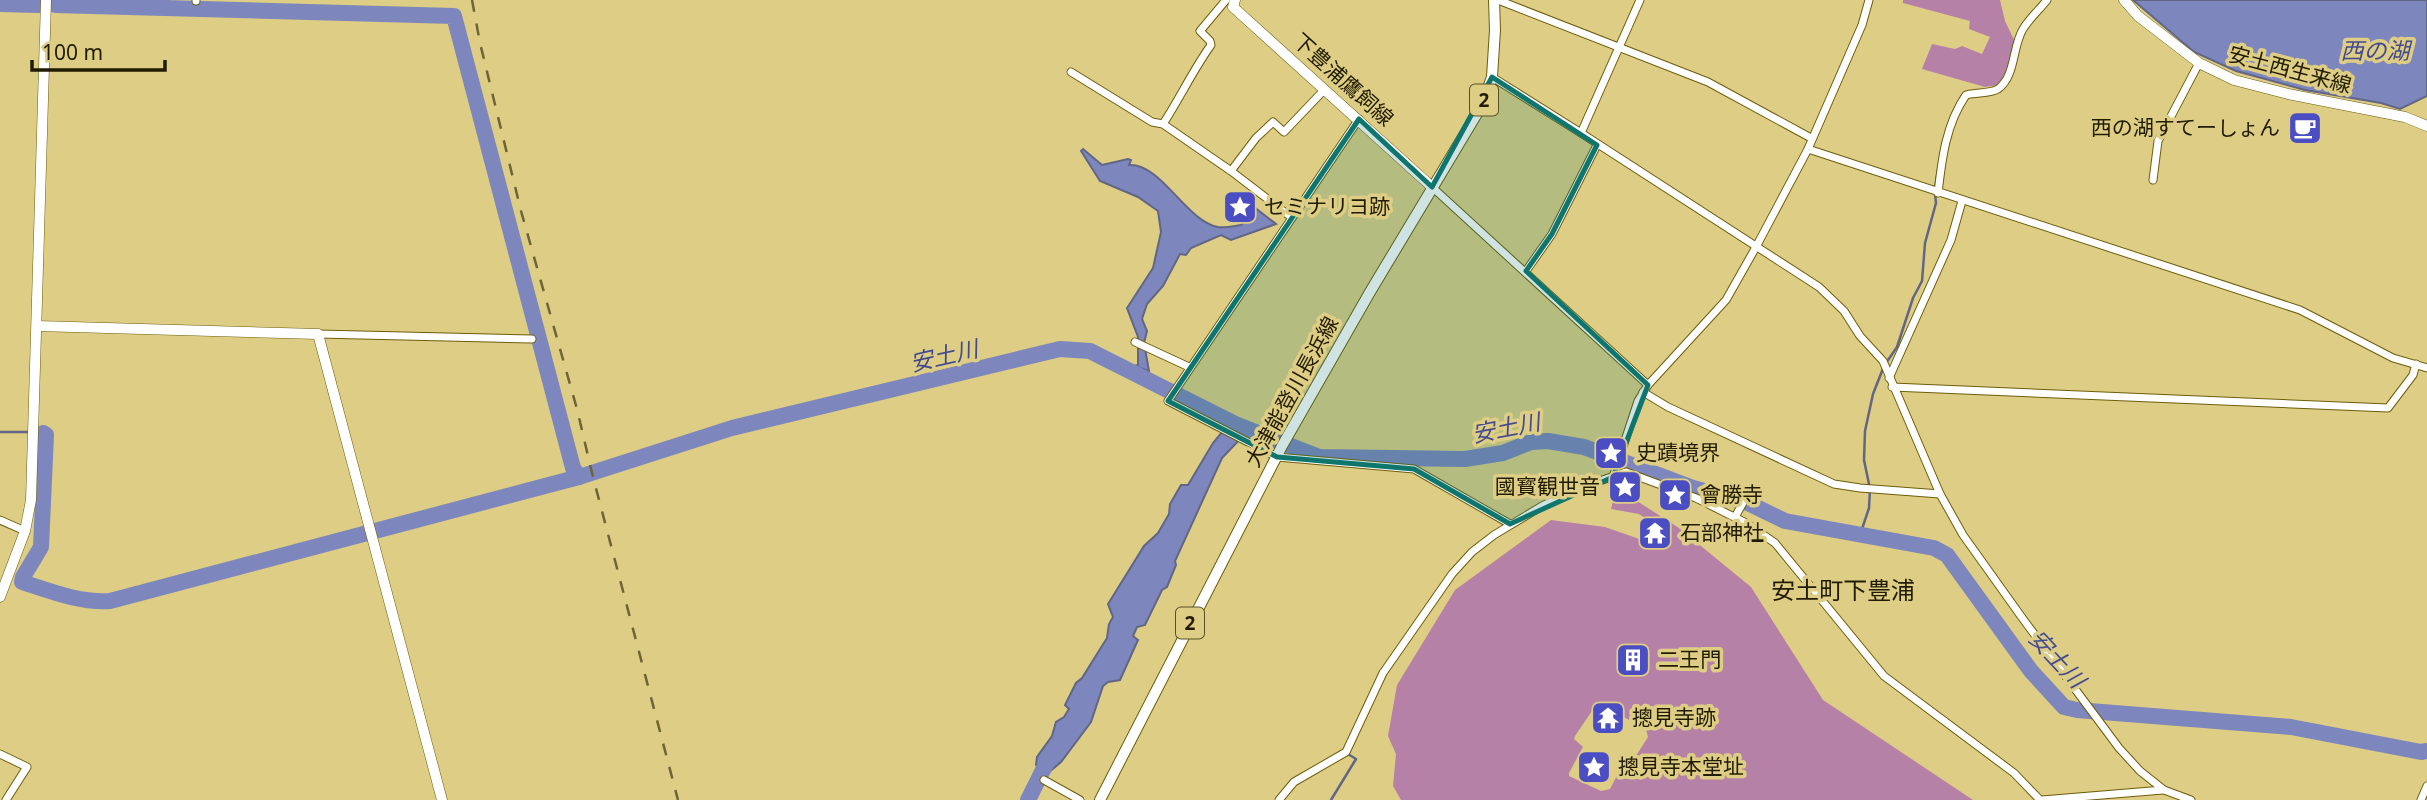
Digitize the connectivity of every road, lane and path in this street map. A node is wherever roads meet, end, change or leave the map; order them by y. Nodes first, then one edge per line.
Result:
1 (46, 0) edge
2 (1496, 0) edge
3 (1640, 0) edge
4 (2048, 0) edge
5 (2124, 0) edge
6 (1866, 1) edge
7 (1230, 2) edge
8 (1619, 48) junction
9 (2199, 63) junction
10 (1071, 72) dead end
11 (1492, 77) junction
12 (1325, 89) junction
13 (1359, 119) junction
14 (1163, 124) junction
15 (2427, 126) edge
16 (1581, 133) junction
17 (1811, 138) junction
18 (1597, 145) junction
19 (1808, 149) junction
20 (1231, 171) junction
21 (2152, 180) dead end
22 (1432, 187) junction
23 (1938, 193) junction
24 (1962, 201) junction
25 (1291, 217) junction
26 (1756, 247) junction
27 (1526, 271) junction
28 (37, 326) junction
29 (318, 334) junction
30 (532, 339) dead end
31 (1135, 342) dead end
32 (2416, 364) junction
33 (1189, 367) junction
34 (2427, 368) edge
35 (1889, 379) junction
36 (1648, 385) junction
37 (1643, 392) junction
38 (1282, 447) junction
39 (1613, 473) junction
40 (1748, 494) dead end
41 (1940, 495) junction
42 (1735, 517) junction
43 (0, 520) edge
44 (1510, 524) junction
45 (24, 531) junction
46 (0, 597) edge
47 (0, 754) edge
48 (1044, 780) dead end
49 (2427, 786) edge
50 (2164, 790) junction
51 (6, 800) edge
52 (442, 800) edge
53 (1080, 800) edge
54 (1100, 800) edge
55 (1279, 800) edge
56 (2041, 800) edge
57 (2192, 800) edge
58 (2421, 800) edge

1 - 28 main road
2 - 8 street
2 - 11 main road, 大津能登川長浜線 / 2
3 - 8 street
4 - 23 street
5 - 9 main road, 安土西生来線
6 - 17 street
7 - 12 main road, 下豊浦鷹飼線
7 - 14 street
8 - 16 street
8 - 17 street
9 - 15 main road, 安土西生来線
9 - 21 street
10 - 14 street
11 - 16 street
11 - 22 main road, 大津能登川長浜線 / 2
12 - 13 main road, 下豊浦鷹飼線
12 - 20 street
13 - 22 main road, 下豊浦鷹飼線
13 - 25 street
14 - 20 street
16 - 18 street
17 - 19 street
18 - 26 street
18 - 27 street
19 - 23 street
19 - 26 street
20 - 25 street
22 - 27 street
22 - 38 main road, 大津能登川長浜線 / 2
23 - 24 street
24 - 32 street
24 - 35 street
25 - 33 street
26 - 35 street
26 - 36 street
27 - 36 street
28 - 29 main road
28 - 45 main road
29 - 30 street
29 - 52 main road
31 - 33 street
32 - 34 street
32 - 35 street
33 - 38 street
35 - 41 street
36 - 37 street
37 - 39 street
37 - 41 street
38 - 44 street
38 - 54 main road, 大津能登川長浜線 / 2
39 - 42 street
39 - 44 street
40 - 42 street
41 - 50 street
42 - 56 street
43 - 45 street
44 - 55 street
45 - 46 main road
47 - 51 street
48 - 53 street
49 - 58 street
50 - 56 street
50 - 57 street

